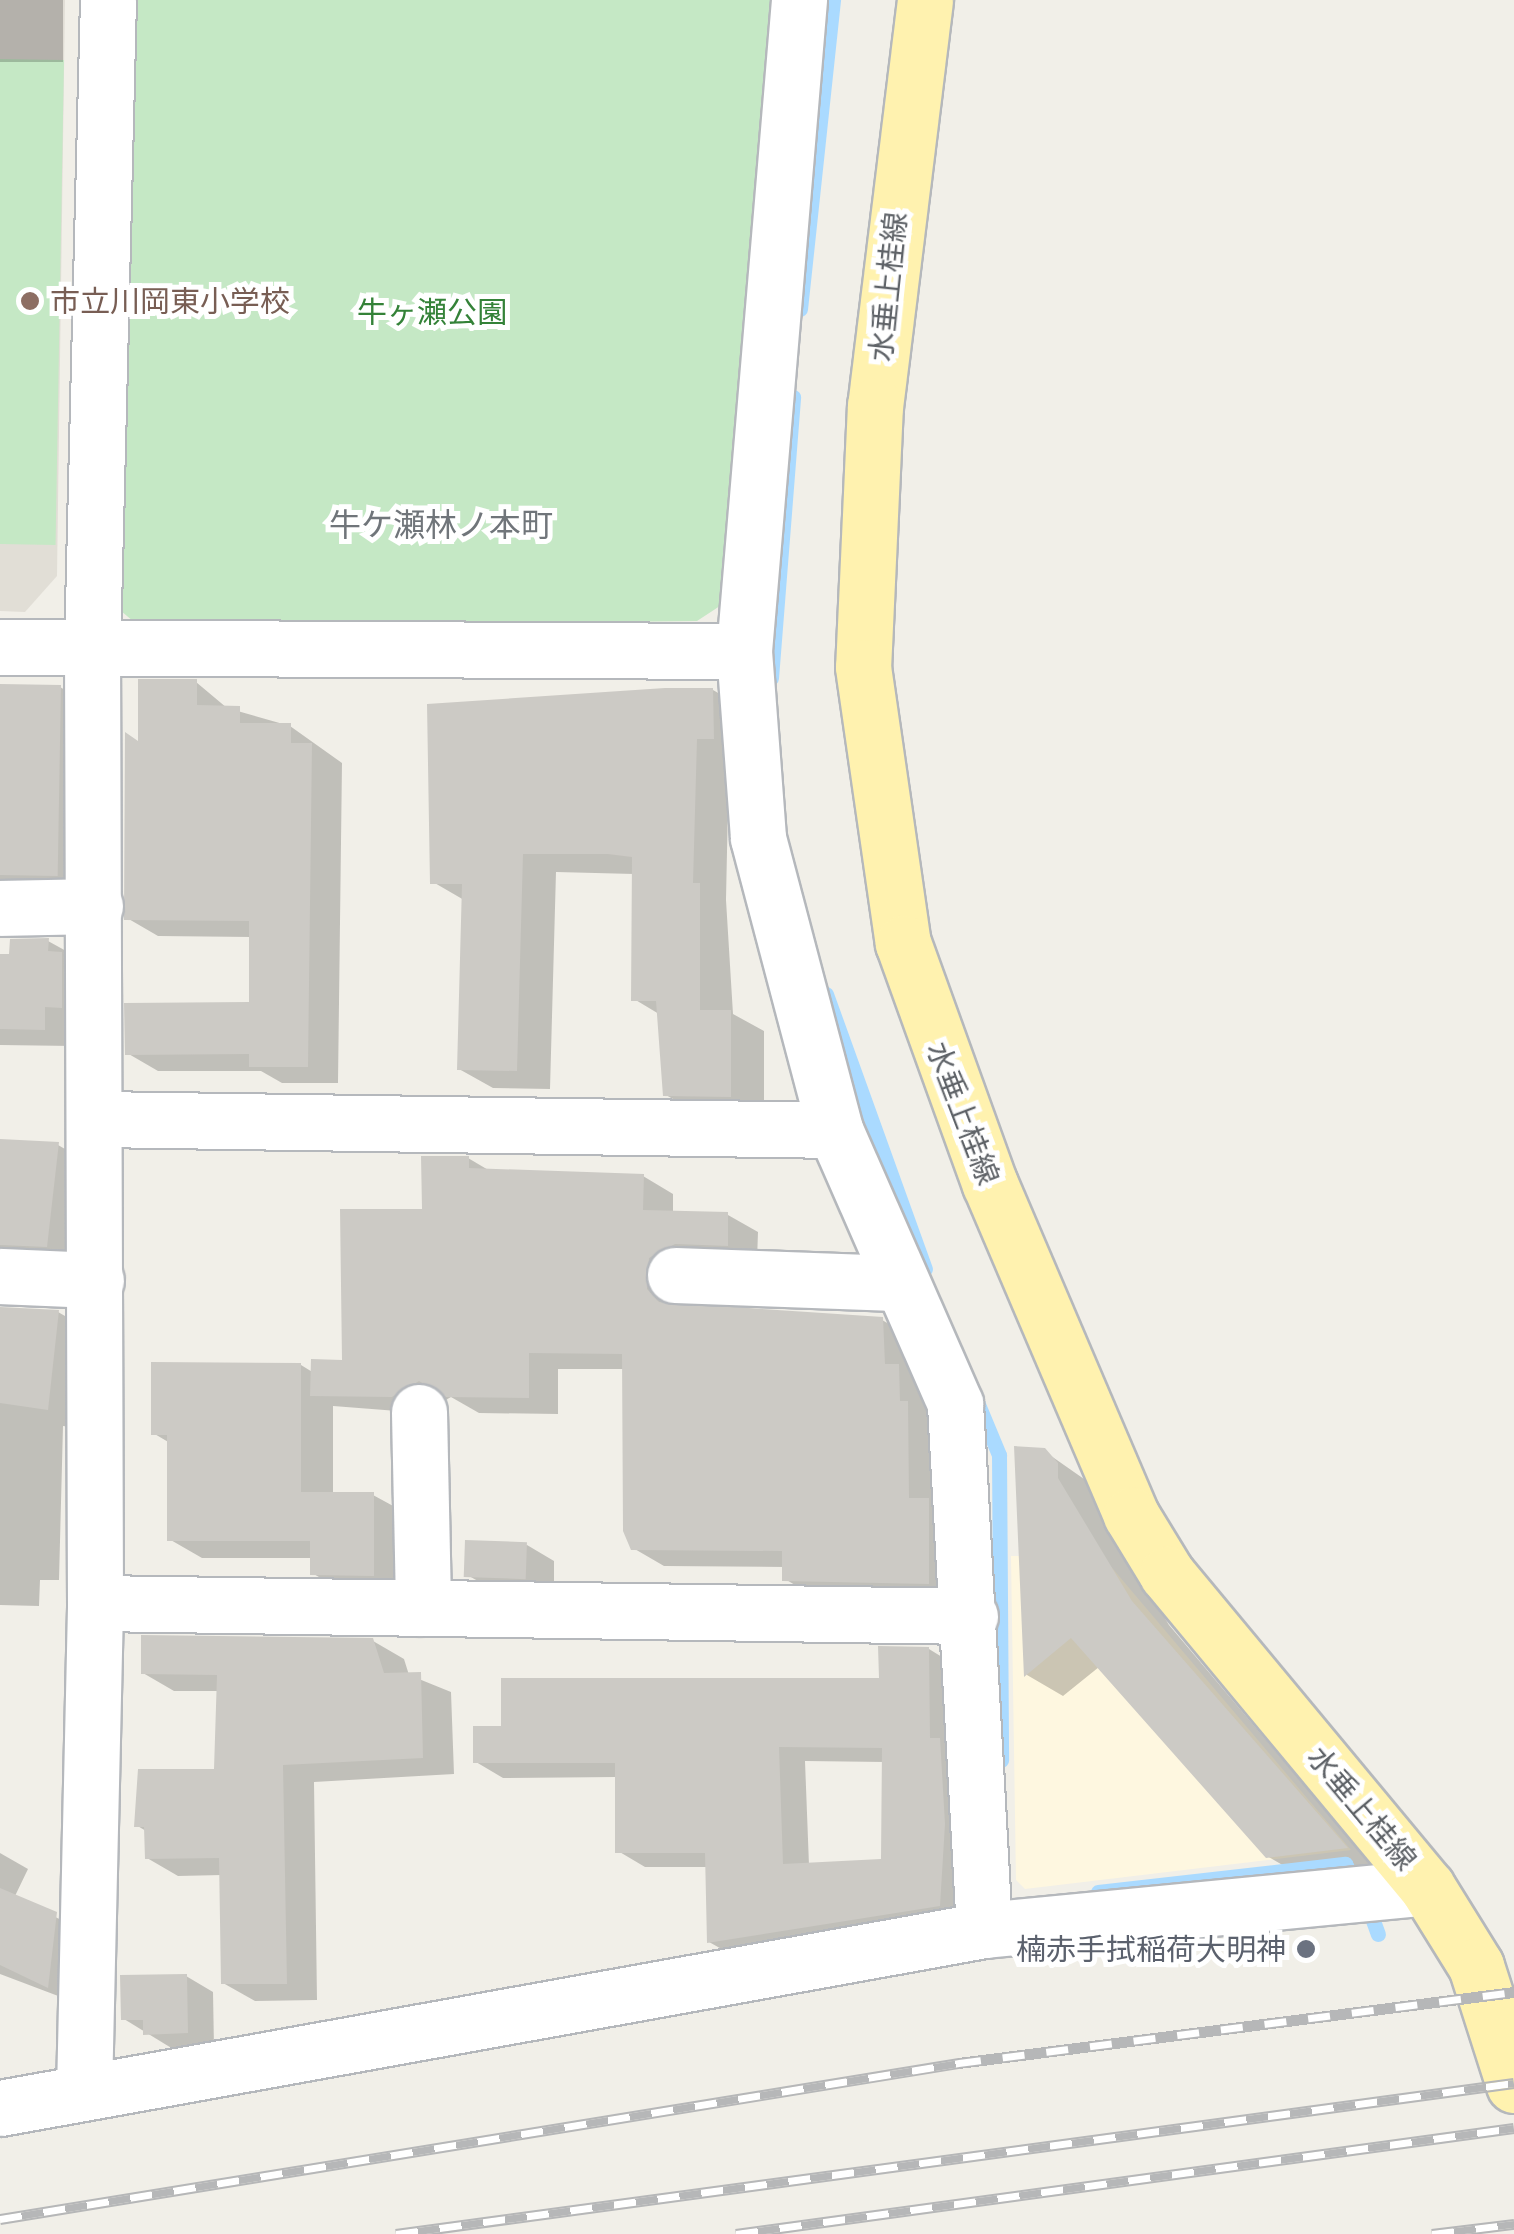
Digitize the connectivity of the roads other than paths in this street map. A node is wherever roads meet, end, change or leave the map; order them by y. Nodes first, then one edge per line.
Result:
1 (108, 0) edge
2 (799, 0) edge
3 (926, 0) edge
4 (0, 647) edge
5 (92, 648) junction
6 (744, 651) junction
7 (95, 906) junction
8 (0, 908) edge
9 (96, 1119) junction
10 (835, 1130) junction
11 (675, 1275) dead end
12 (0, 1276) edge
13 (96, 1280) junction
14 (895, 1283) junction
15 (419, 1412) dead end
16 (94, 1602) junction
17 (424, 1608) junction
18 (970, 1616) junction
19 (1388, 1890) junction
20 (984, 1930) junction
21 (1514, 2084) edge
22 (84, 2092) junction
23 (0, 2108) edge

1 - 5 street
2 - 6 street
3 - 19 main road, 水垂上桂線
4 - 5 street
5 - 6 street
5 - 7 street
6 - 10 street
7 - 8 street
7 - 9 street
9 - 10 street
9 - 13 street
10 - 14 street
11 - 14 street
12 - 13 street
13 - 16 street
14 - 18 street
15 - 17 street
16 - 17 street
16 - 22 street
17 - 18 street
18 - 20 street
19 - 20 street
19 - 21 main road, 水垂上桂線
20 - 22 street
22 - 23 street

